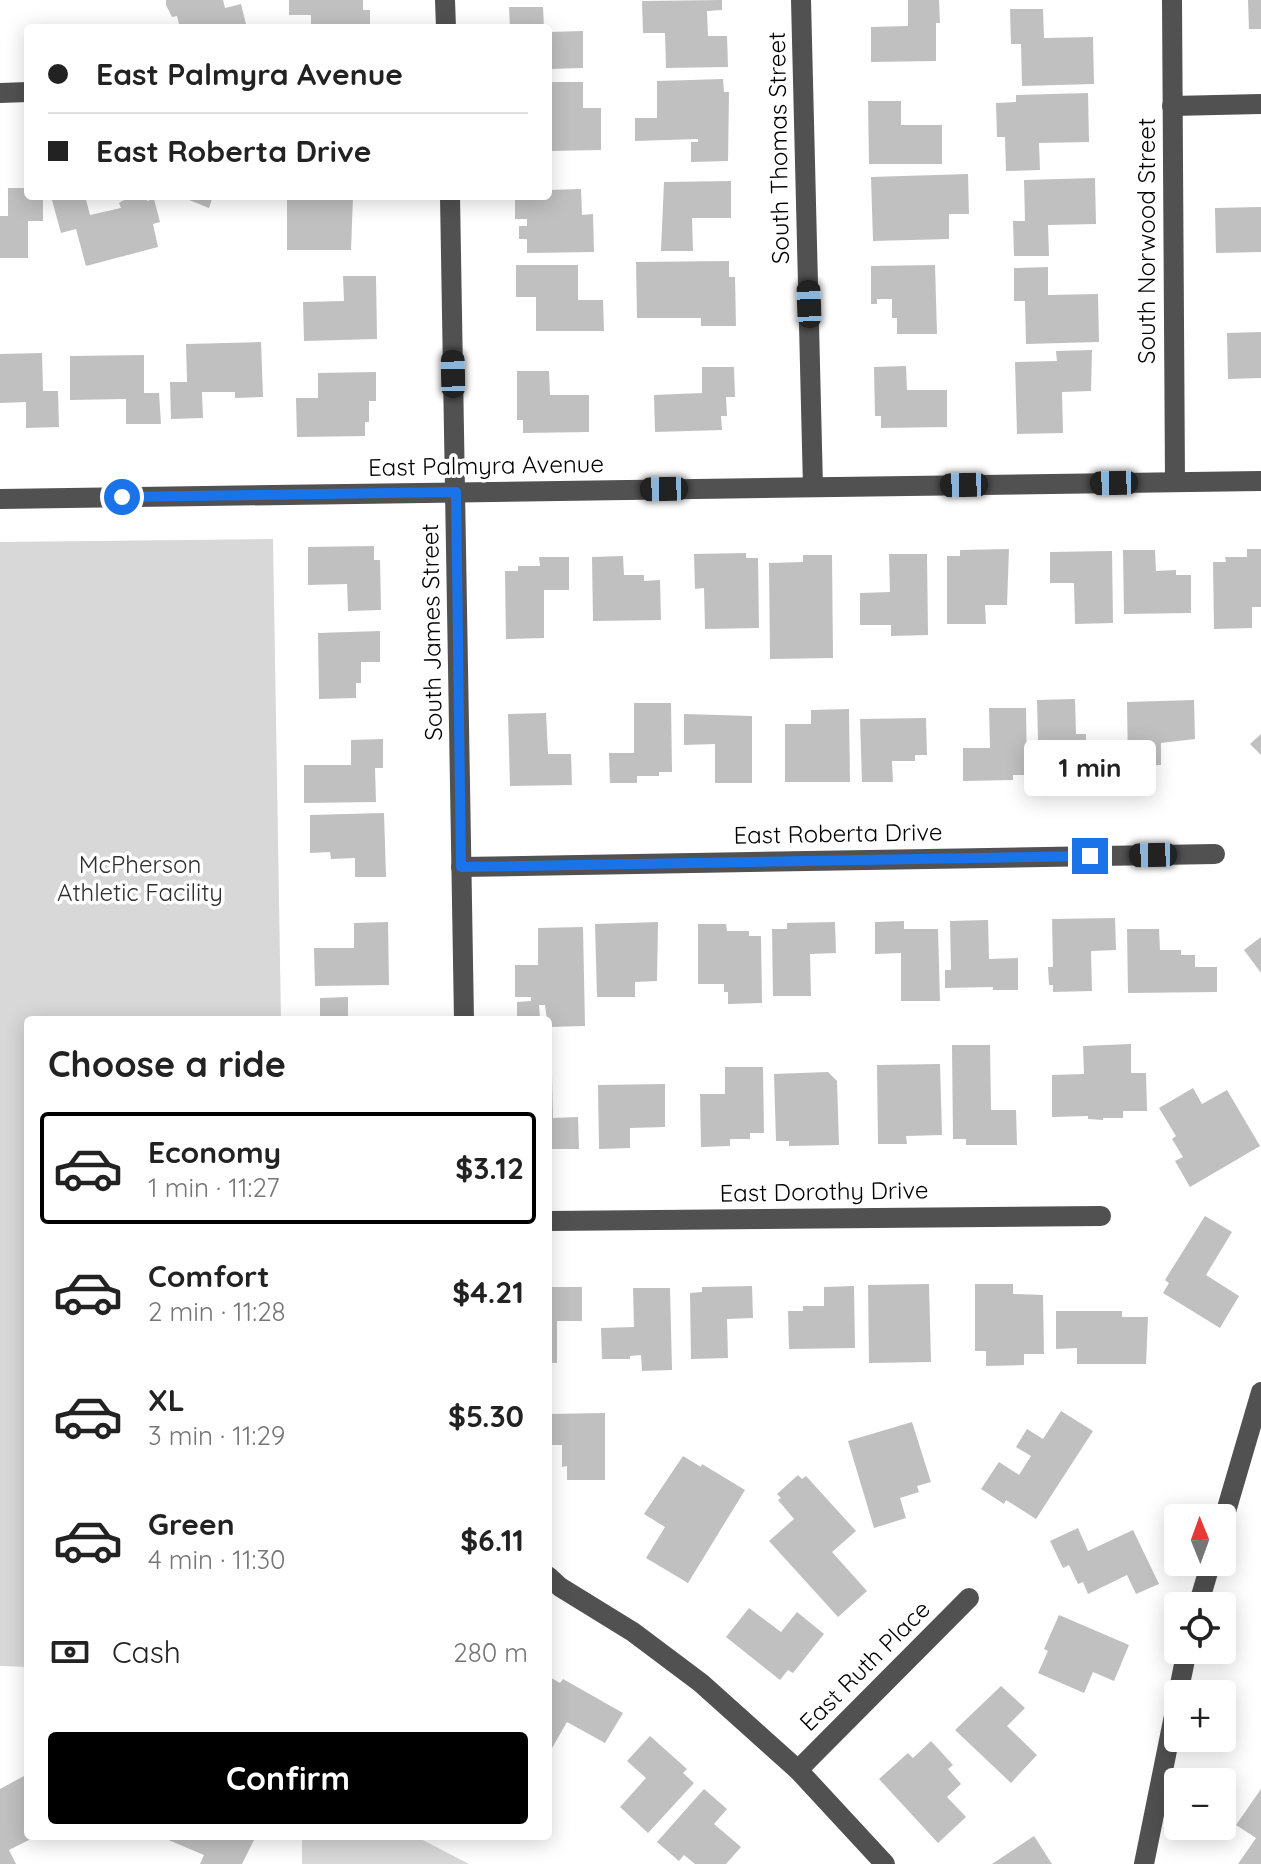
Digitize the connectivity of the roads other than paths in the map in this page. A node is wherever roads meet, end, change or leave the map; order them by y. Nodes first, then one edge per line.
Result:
1 (445, 0) edge
2 (801, 0) edge
3 (1172, 0) edge
4 (446, 24) edge
5 (24, 92) edge
6 (0, 93) edge
7 (1261, 104) edge
8 (1172, 106) junction
9 (450, 200) edge
10 (1261, 481) edge
11 (1175, 482) junction
12 (813, 487) junction
13 (456, 492) junction
14 (0, 499) edge
15 (1215, 854) dead end
16 (461, 867) junction
17 (464, 1016) edge
18 (1101, 1216) dead end
19 (552, 1221) edge
20 (1261, 1392) edge
21 (1228, 1504) edge
22 (552, 1580) edge
23 (969, 1598) dead end
24 (1167, 1752) edge
25 (798, 1770) junction
26 (885, 1864) edge
27 (1144, 1864) edge

1 - 4 street
2 - 12 street, South Thomas Street
3 - 8 street, South Norwood Street
5 - 6 street
7 - 8 street
8 - 11 street, South Norwood Street
9 - 13 street, South James Street
10 - 11 street, East Palmyra Avenue
11 - 12 street, East Palmyra Avenue
12 - 13 street, East Palmyra Avenue
13 - 14 street, East Palmyra Avenue
13 - 16 street, South James Street
15 - 16 street, East Roberta Drive
16 - 17 street, South James Street
18 - 19 street, East Dorothy Drive
20 - 21 street
22 - 25 street
23 - 25 street, East Ruth Place
24 - 27 street
25 - 26 street

